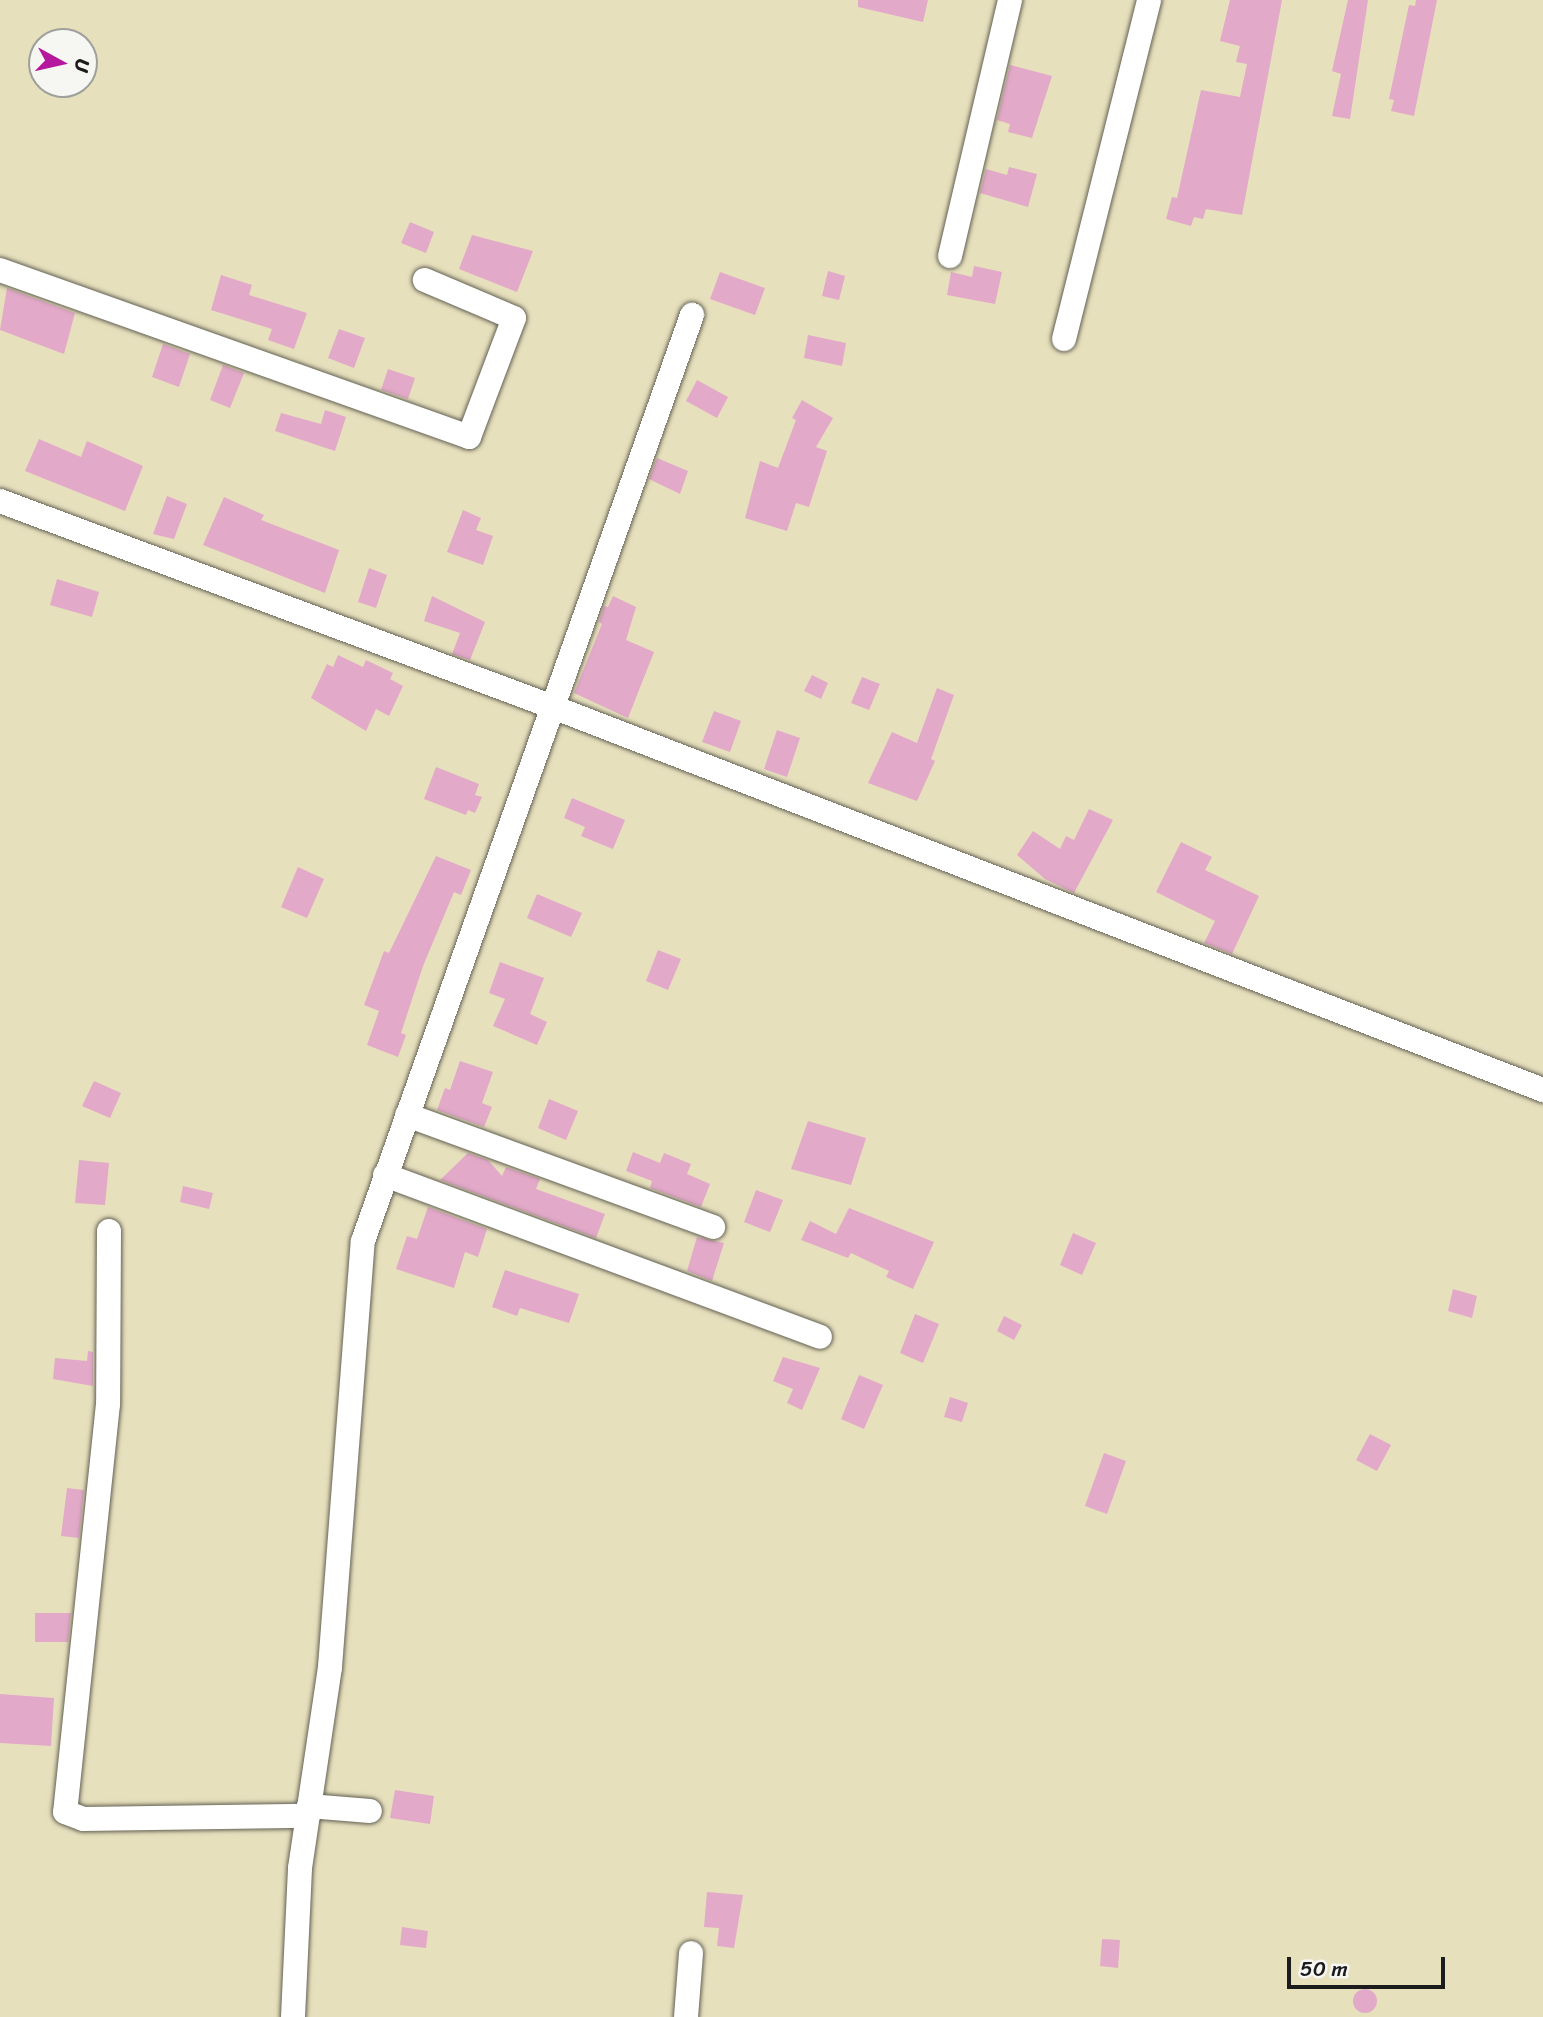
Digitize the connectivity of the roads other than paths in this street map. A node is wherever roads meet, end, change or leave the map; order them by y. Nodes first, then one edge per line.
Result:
1 (1010, 0) edge
2 (1149, 0) edge
3 (950, 256) dead end
4 (0, 270) edge
5 (425, 281) dead end
6 (692, 314) dead end
7 (1063, 339) dead end
8 (0, 501) edge
9 (553, 707) junction
10 (1543, 1090) edge
11 (407, 1115) junction
12 (385, 1175) junction
13 (713, 1227) dead end
14 (109, 1231) dead end
15 (820, 1337) dead end
16 (309, 1811) junction
17 (370, 1811) dead end
18 (691, 1953) dead end
19 (293, 2017) edge
20 (686, 2017) edge

1 - 3 street
2 - 7 street
4 - 5 street
6 - 9 street
8 - 9 street
9 - 10 street
9 - 11 street
11 - 12 street
11 - 13 street
12 - 15 street
12 - 16 street
14 - 16 street
16 - 17 street
16 - 19 street
18 - 20 street

